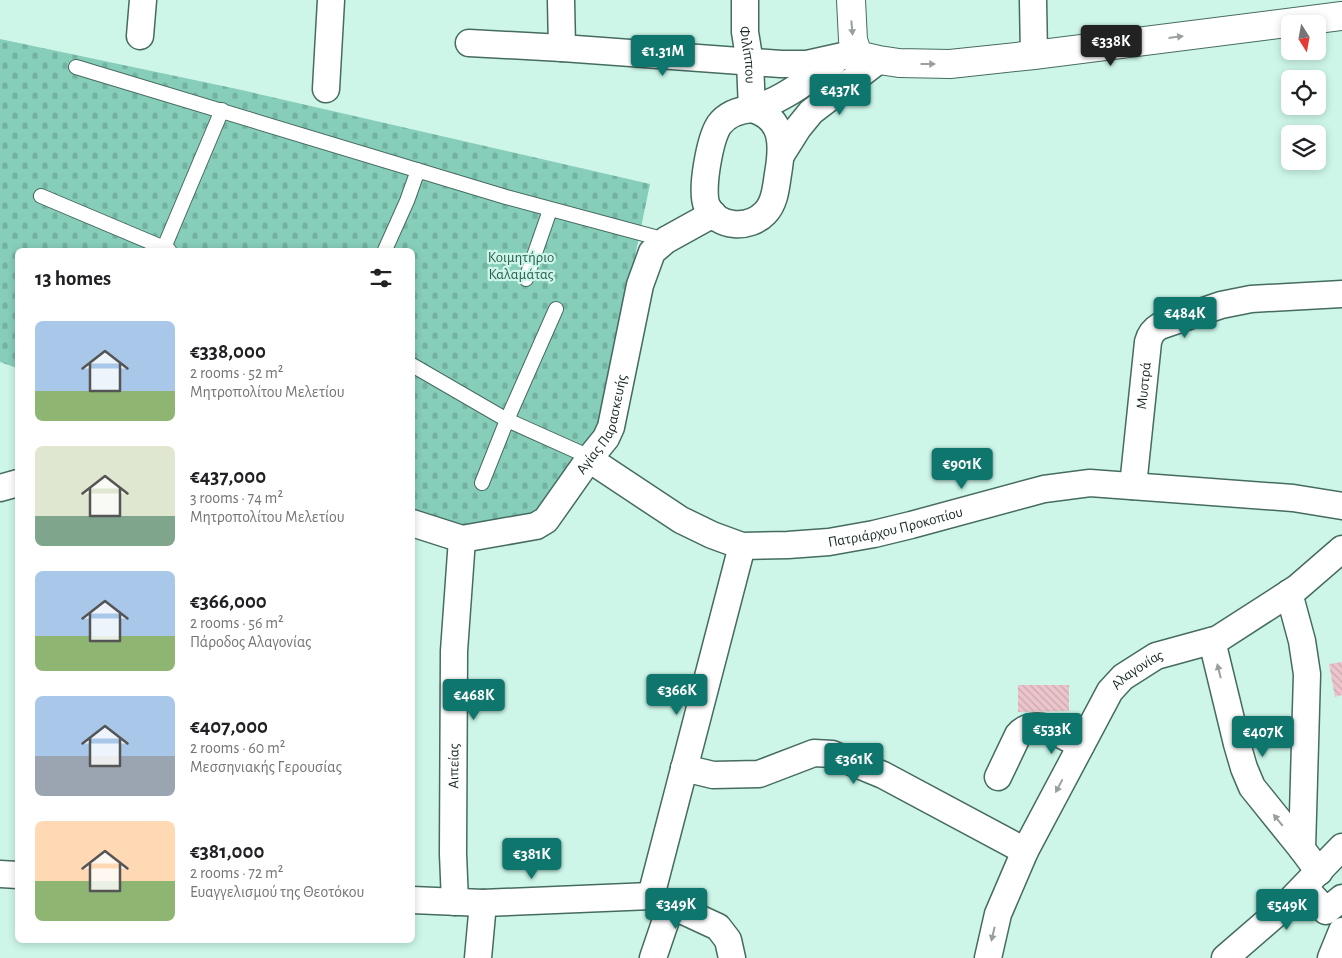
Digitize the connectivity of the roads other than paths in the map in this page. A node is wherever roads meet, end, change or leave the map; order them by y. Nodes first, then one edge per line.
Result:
1 (143, 0) edge
2 (331, 0) edge
3 (561, 0) edge
4 (745, 0) edge
5 (851, 0) edge
6 (1033, 0) edge
7 (1340, 0) edge
8 (1342, 10) edge
9 (1342, 16) edge
10 (140, 36) dead end
11 (469, 43) dead end
12 (562, 48) junction
13 (1034, 55) junction
14 (860, 57) junction
15 (750, 63) junction
16 (76, 67) dead end
17 (326, 89) dead end
18 (752, 109) junction
19 (222, 110) junction
20 (781, 155) junction
21 (418, 170) junction
22 (41, 196) dead end
23 (550, 210) junction
24 (713, 214) junction
25 (666, 240) junction
26 (163, 248) edge
27 (165, 248) edge
28 (386, 248) edge
29 (526, 279) dead end
30 (1342, 294) edge
31 (556, 309) dead end
32 (415, 367) edge
33 (507, 420) junction
34 (589, 459) junction
35 (482, 483) dead end
36 (15, 484) edge
37 (1133, 486) junction
38 (0, 488) edge
39 (1342, 506) edge
40 (415, 524) edge
41 (462, 539) junction
42 (742, 546) junction
43 (1342, 549) edge
44 (1290, 593) junction
45 (1212, 641) junction
46 (1081, 745) junction
47 (684, 768) junction
48 (998, 777) dead end
49 (1342, 847) edge
50 (1302, 849) junction
51 (1025, 851) junction
52 (0, 874) edge
53 (15, 875) edge
54 (1311, 880) junction
55 (1342, 898) edge
56 (415, 900) edge
57 (661, 901) junction
58 (455, 902) junction
59 (483, 903) junction
60 (1342, 931) edge
61 (478, 958) edge
62 (653, 958) edge
63 (732, 958) edge
64 (988, 958) edge
65 (1226, 958) edge
66 (1331, 958) edge

1 - 10 street
2 - 17 street
3 - 12 street
4 - 15 street, Φιλίππου
5 -> 14 main road
6 - 13 street
7 - 8 main road
13 -> 9 main road
11 - 12 street
12 - 15 street
14 -> 13 main road
14 - 15 street
14 - 18 street
14 - 20 street
15 - 18 street, Φιλίππου
16 - 19 lane
18 - 20 street
18 - 24 street
19 - 21 lane
19 - 27 lane
20 - 24 street
21 - 23 lane
21 - 28 lane
22 - 26 lane
23 - 25 lane
23 - 29 lane
24 - 25 street, Αγίας Παρασκευής
25 - 34 street, Αγίας Παρασκευής
30 - 37 street, Μυστρά
31 - 33 lane
32 - 33 lane
33 - 34 lane
33 - 35 lane
34 - 41 street, Αγίας Παρασκευής
34 - 42 street, Πατριάρχου Προκοπίου
36 - 38 street
37 - 39 street, Πατριάρχου Προκοπίου
37 - 42 street, Πατριάρχου Προκοπίου
40 - 41 street, Αγίας Παρασκευής
41 - 58 street, Αιπείας
42 - 47 street
43 - 44 street, Αλαγονίας
44 - 45 street, Αλαγονίας
44 - 50 street
45 - 46 street, Αλαγονίας
50 -> 45 street
46 - 48 street
46 -> 51 street, Αλαγονίας
47 - 51 street
47 - 57 street
49 - 54 street
50 - 54 street
51 -> 64 street, Αλαγονίας
52 - 53 street
54 - 55 street
54 - 65 street
56 - 58 street
57 - 59 street
57 - 62 street
57 - 63 street
58 - 59 street
59 - 61 street
60 - 66 street

